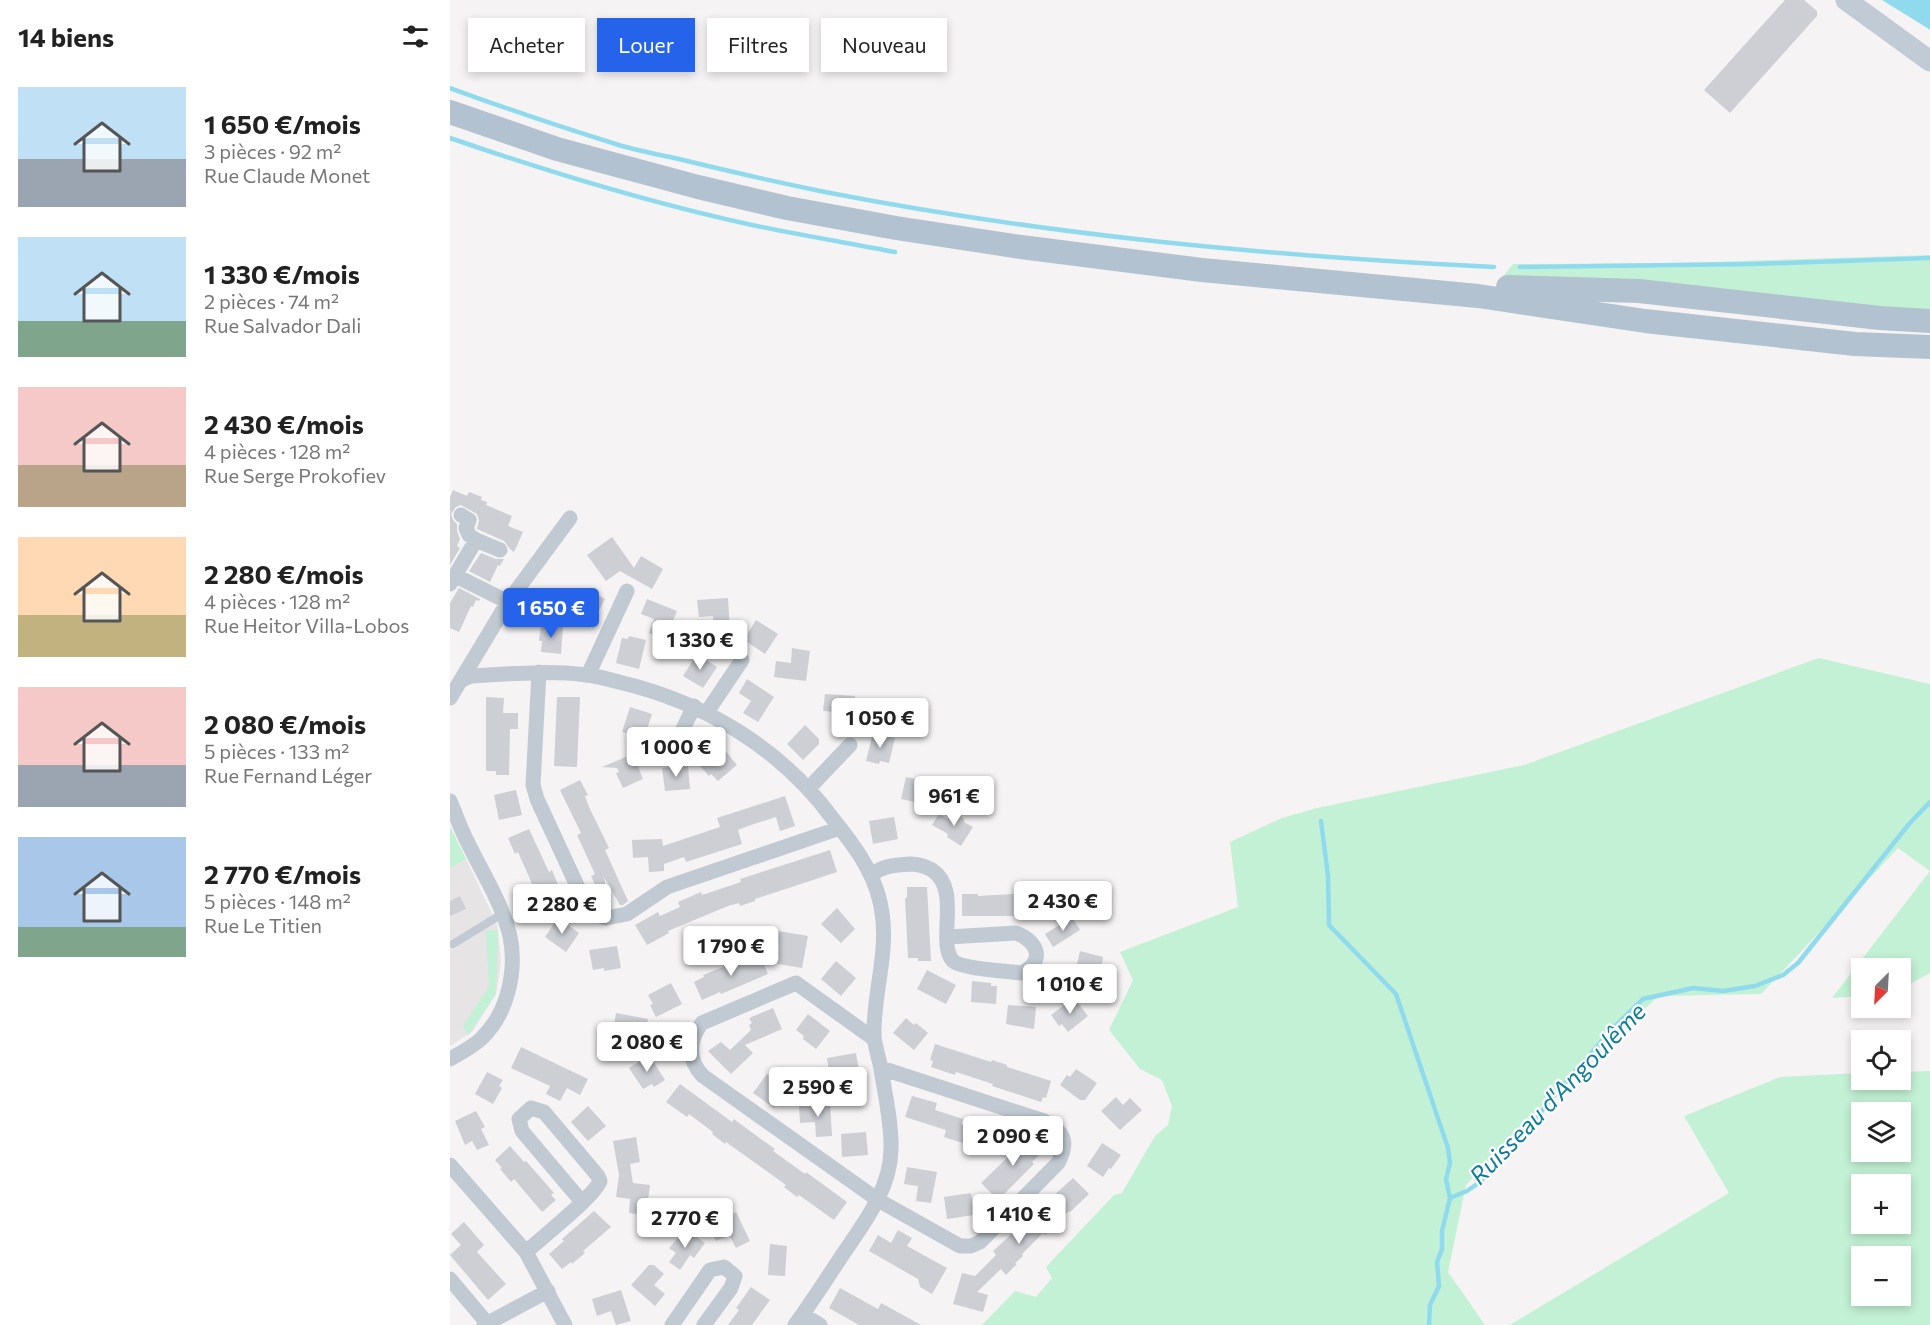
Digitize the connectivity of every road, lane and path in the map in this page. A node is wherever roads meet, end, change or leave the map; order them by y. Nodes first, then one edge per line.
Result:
1 (1846, 0) edge
2 (1930, 61) edge
3 (455, 113) edge
4 (1370, 285) junction
5 (1930, 321) edge
6 (1930, 347) edge
7 (461, 515) dead end
8 (570, 518) dead end
9 (476, 540) junction
10 (500, 549) dead end
11 (453, 580) edge
12 (627, 591) dead end
13 (508, 602) junction
14 (742, 660) dead end
15 (539, 672) junction
16 (588, 675) junction
17 (462, 680) junction
18 (450, 698) edge
19 (700, 709) junction
20 (850, 745) dead end
21 (672, 752) dead end
22 (809, 788) junction
23 (450, 801) edge
24 (840, 828) junction
25 (872, 875) junction
26 (502, 914) junction
27 (948, 937) junction
28 (453, 944) dead end
29 (874, 1039) junction
30 (450, 1059) edge
31 (881, 1068) junction
32 (450, 1165) edge
33 (878, 1200) junction
34 (582, 1202) junction
35 (525, 1252) junction
36 (450, 1279) edge
37 (548, 1291) junction
38 (799, 1320) edge
39 (486, 1324) edge
40 (565, 1325) edge
41 (672, 1325) edge
42 (704, 1325) edge
43 (820, 1325) edge

1 - 2 street
3 - 4 main road
4 - 5 main road
4 - 6 main road
7 - 9 street
8 - 13 street
9 - 10 street
9 - 11 street
11 - 13 street
12 - 16 street
13 - 17 street
14 - 19 street
15 - 16 street
15 - 17 street
15 - 24 street
16 - 19 street
17 - 18 street
19 - 21 street
19 - 22 street
20 - 22 street
22 - 24 street
23 - 26 street
24 - 25 street
25 - 27 street
25 - 29 street
26 - 28 lane
26 - 30 street
27 - 27 street
29 - 31 street
29 - 33 street
31 - 33 street
31 - 33 street
32 - 35 street
33 - 38 street
34 - 34 street
34 - 35 street
35 - 37 street
36 - 39 street
37 - 39 street
37 - 40 street
38 - 43 street
41 - 42 street

